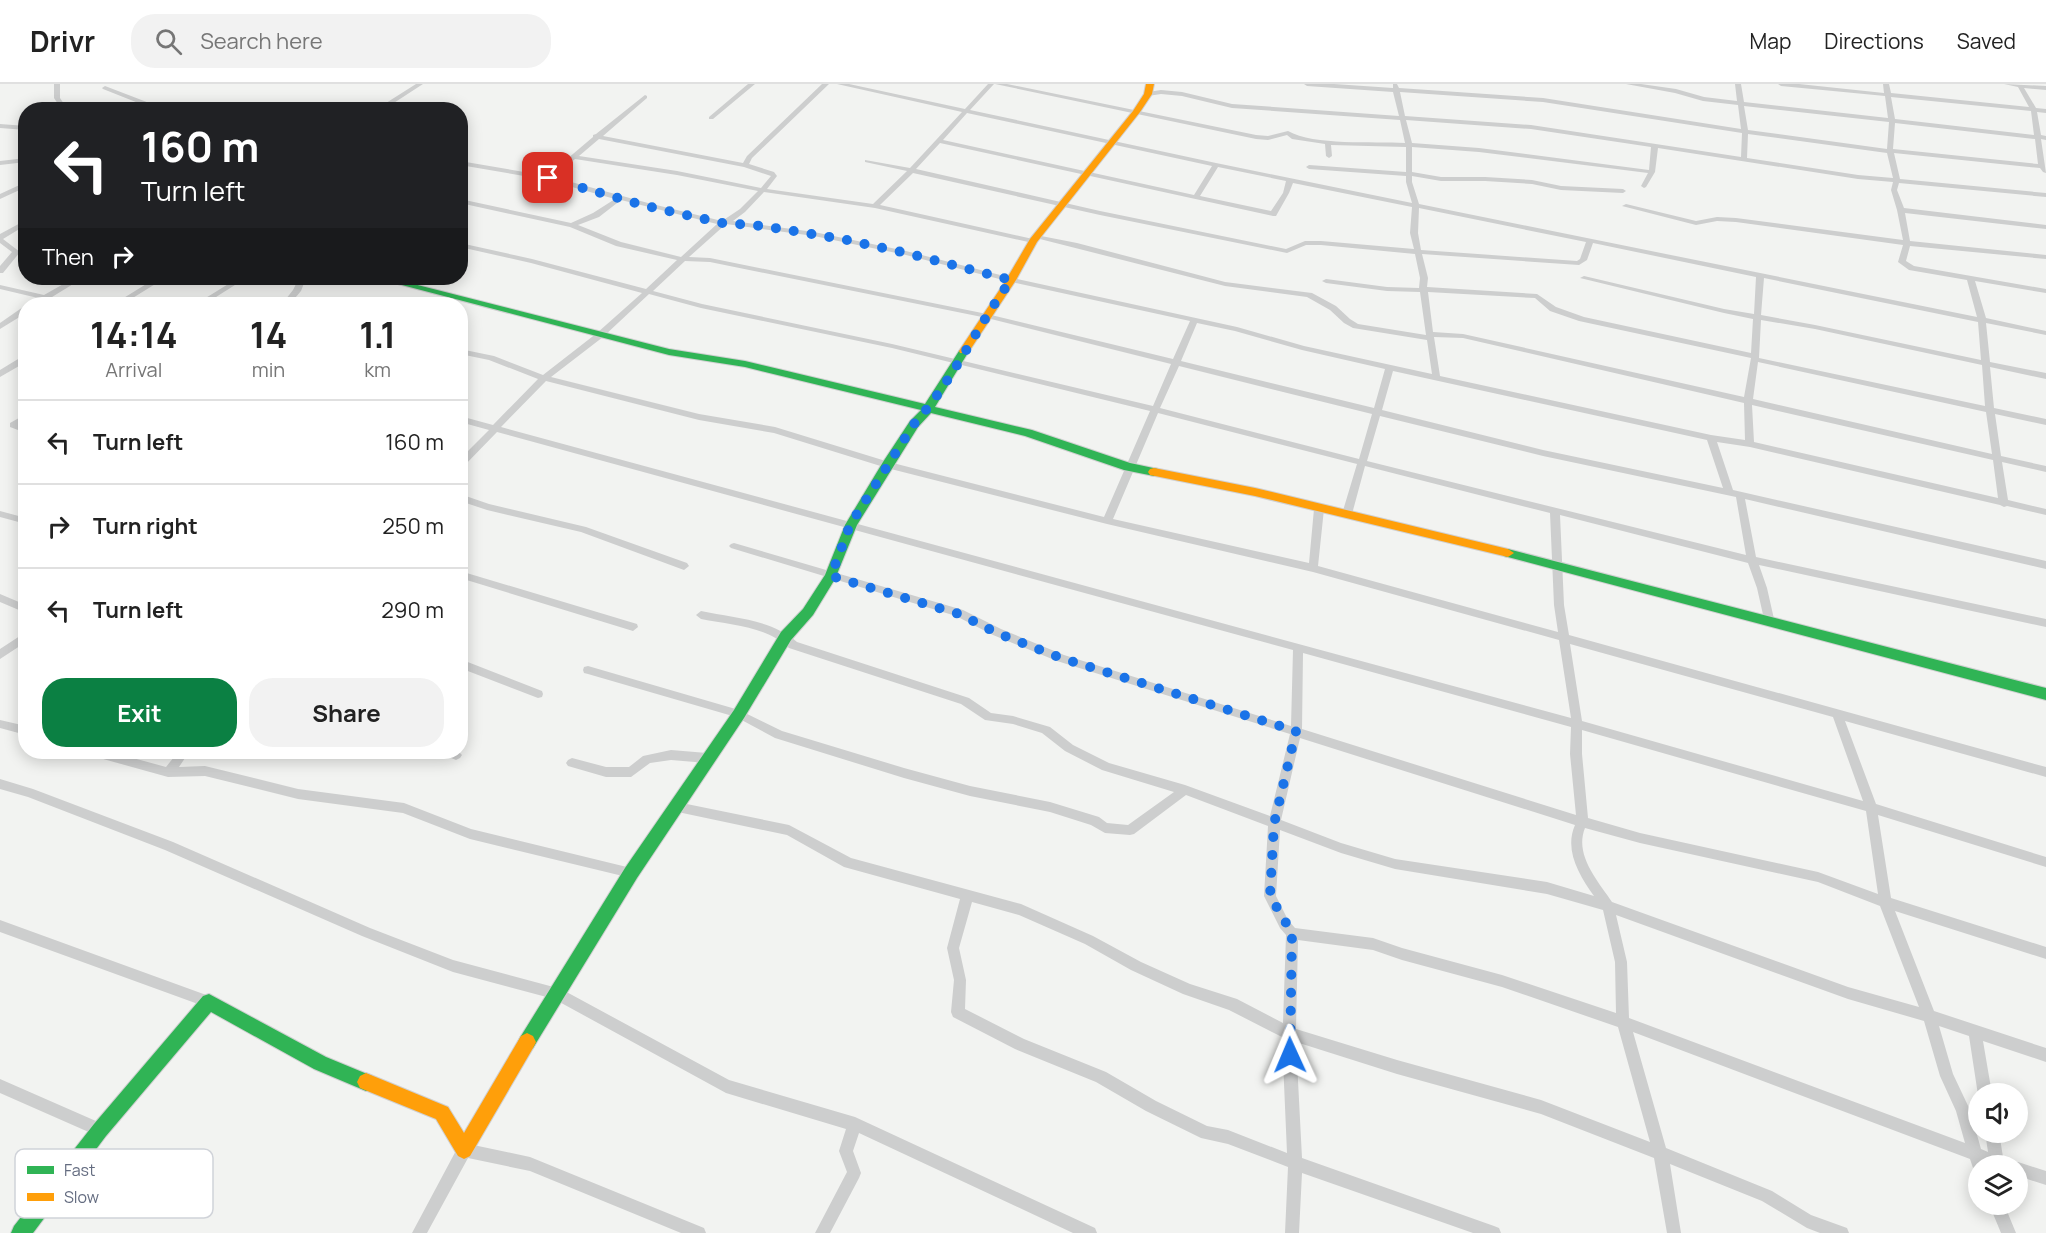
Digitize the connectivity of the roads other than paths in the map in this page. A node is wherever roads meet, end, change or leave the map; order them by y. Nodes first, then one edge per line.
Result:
1 (57, 84) edge
2 (420, 84) edge
3 (752, 84) edge
4 (826, 84) edge
5 (840, 84) edge
6 (991, 84) edge
7 (998, 84) edge
8 (1307, 84) edge
9 (1629, 84) edge
10 (1738, 84) edge
11 (1781, 84) edge
12 (1886, 84) edge
13 (2007, 84) edge
14 (2019, 85) edge
15 (1395, 87) edge
16 (105, 88) dead end
17 (2046, 88) edge
18 (1149, 89) edge
19 (1888, 96) junction
20 (645, 97) dead end
21 (60, 102) edge
22 (142, 102) edge
23 (391, 102) edge
24 (1742, 104) junction
25 (2034, 110) junction
26 (965, 111) junction
27 (2046, 111) edge
28 (1136, 112) junction
29 (711, 118) dead end
30 (1402, 118) junction
31 (1892, 122) junction
32 (2, 127) edge
33 (18, 128) edge
34 (1745, 132) junction
35 (595, 136) junction
36 (2038, 138) junction
37 (2046, 138) edge
38 (940, 141) junction
39 (1112, 142) junction
40 (1328, 143) junction
41 (1654, 145) junction
42 (1409, 146) junction
43 (1890, 151) junction
44 (1329, 156) dead end
45 (574, 157) junction
46 (1744, 158) junction
47 (18, 161) edge
48 (867, 161) dead end
49 (0, 163) edge
50 (470, 165) edge
51 (745, 165) junction
52 (1216, 165) junction
53 (1309, 166) dead end
54 (2045, 169) edge
55 (912, 170) junction
56 (1087, 172) junction
57 (1652, 172) junction
58 (1410, 174) junction
59 (548, 178) junction
60 (1897, 179) junction
61 (1290, 180) junction
62 (1644, 186) dead end
63 (18, 188) edge
64 (763, 190) junction
65 (1623, 191) dead end
66 (2046, 195) edge
67 (0, 197) edge
68 (1196, 197) junction
69 (620, 198) junction
70 (468, 203) edge
71 (1062, 205) junction
72 (1416, 205) junction
73 (875, 206) junction
74 (1626, 206) dead end
75 (1902, 210) junction
76 (724, 223) junction
77 (572, 225) junction
78 (18, 227) edge
79 (2046, 227) edge
80 (0, 238) edge
81 (1035, 239) junction
82 (1590, 241) junction
83 (1907, 243) junction
84 (468, 247) edge
85 (1419, 252) junction
86 (2046, 257) edge
87 (682, 259) junction
88 (0, 271) edge
89 (1760, 275) junction
90 (1584, 278) dead end
91 (1011, 280) junction
92 (1971, 280) junction
93 (1326, 281) dead end
94 (66, 285) edge
95 (149, 285) edge
96 (231, 285) edge
97 (407, 285) edge
98 (0, 287) edge
99 (1424, 289) junction
100 (2046, 291) edge
101 (648, 292) junction
102 (45, 296) junction
103 (48, 297) edge
104 (130, 297) edge
105 (211, 297) edge
106 (453, 297) edge
107 (468, 301) edge
108 (18, 315) edge
109 (987, 316) junction
110 (1758, 317) junction
111 (1982, 319) junction
112 (1194, 320) junction
113 (0, 327) edge
114 (2046, 333) edge
115 (600, 335) junction
116 (1430, 336) junction
117 (468, 353) edge
118 (1755, 357) junction
119 (958, 362) junction
120 (18, 363) edge
121 (1177, 364) junction
122 (1987, 364) junction
123 (1390, 367) junction
124 (0, 374) edge
125 (1436, 376) junction
126 (2046, 376) edge
127 (544, 378) junction
128 (1748, 401) junction
129 (928, 409) junction
130 (1155, 409) junction
131 (1990, 410) junction
132 (1376, 411) junction
133 (468, 421) edge
134 (2046, 422) edge
135 (498, 428) junction
136 (1711, 438) junction
137 (1750, 444) junction
138 (468, 457) edge
139 (1996, 459) junction
140 (1363, 462) junction
141 (887, 465) junction
142 (1128, 467) junction
143 (2046, 469) edge
144 (1729, 493) junction
145 (1740, 495) junction
146 (468, 500) edge
147 (2004, 504) junction
148 (1319, 510) junction
149 (1555, 511) junction
150 (2046, 512) edge
151 (0, 514) edge
152 (1347, 514) junction
153 (18, 519) edge
154 (1107, 521) junction
155 (850, 525) junction
156 (734, 546) dead end
157 (1752, 560) junction
158 (1556, 565) junction
159 (2046, 565) edge
160 (684, 566) dead end
161 (1313, 568) junction
162 (468, 576) edge
163 (831, 576) junction
164 (0, 598) edge
165 (18, 606) edge
166 (701, 615) dead end
167 (1769, 619) junction
168 (2046, 623) edge
169 (633, 627) dead end
170 (786, 636) junction
171 (1563, 636) junction
172 (18, 642) edge
173 (1298, 648) junction
174 (0, 655) edge
175 (468, 666) edge
176 (588, 670) dead end
177 (2046, 693) edge
178 (538, 694) dead end
179 (740, 714) junction
180 (1838, 715) junction
181 (0, 724) edge
182 (1577, 724) junction
183 (18, 729) edge
184 (1296, 731) junction
185 (707, 758) junction
186 (121, 759) edge
187 (178, 759) edge
188 (572, 763) dead end
189 (168, 772) junction
190 (2046, 772) edge
191 (0, 784) edge
192 (1185, 790) junction
193 (677, 807) junction
194 (1871, 808) junction
195 (1582, 822) junction
196 (1274, 824) junction
197 (2046, 861) edge
198 (631, 873) junction
199 (967, 897) junction
200 (1885, 902) junction
201 (1608, 906) junction
202 (0, 926) edge
203 (1292, 933) junction
204 (2046, 953) edge
205 (556, 993) junction
206 (209, 1002) junction
207 (1929, 1016) junction
208 (1623, 1022) junction
209 (1975, 1032) junction
210 (1290, 1033) junction
211 (2046, 1055) edge
212 (1983, 1083) edge
213 (0, 1086) edge
214 (855, 1124) junction
215 (100, 1130) junction
216 (85, 1149) edge
217 (464, 1150) junction
218 (1661, 1154) junction
219 (1976, 1155) edge
220 (1968, 1156) edge
221 (1295, 1163) junction
222 (2028, 1172) edge
223 (2046, 1178) edge
224 (2001, 1215) edge
225 (33, 1218) edge
226 (21, 1233) edge
227 (419, 1233) edge
228 (699, 1233) edge
229 (822, 1233) edge
230 (1090, 1233) edge
231 (1292, 1233) edge
232 (1494, 1233) edge
233 (1674, 1233) edge
234 (1842, 1233) edge
235 (2009, 1233) edge

1 - 21 street
2 - 23 street
3 - 29 street
4 - 51 street
5 - 26 street
6 - 26 street
7 - 28 street
8 - 15 street
9 - 24 street
10 - 24 street
11 - 19 street
12 - 19 street
13 - 14 street
14 - 17 street
14 - 25 street
15 - 30 street
15 - 34 street
16 - 22 street
18 - 28 street
18 - 30 street
19 - 25 street
19 - 31 street
20 - 35 street
24 - 31 street
24 - 34 street
25 - 27 street
25 - 36 street
26 - 38 street
26 - 39 street
28 - 39 street
28 - 40 street
30 - 41 street
30 - 42 street
31 - 36 street
31 - 43 street
32 - 33 street
34 - 43 street
34 - 46 street
35 - 45 street
35 - 51 street
36 - 37 street
36 - 54 street
38 - 55 street
38 - 56 street
39 - 52 street
39 - 56 street
40 - 42 street
40 - 44 street
41 - 46 street
41 - 57 street
42 - 57 street
42 - 58 street
43 - 54 street
43 - 60 street
45 - 59 street
45 - 64 street
46 - 60 street
47 - 49 street
48 - 55 street
50 - 59 street
51 - 64 street
52 - 61 street
52 - 68 street
53 - 58 street
55 - 71 street
55 - 73 street
56 - 68 street
56 - 71 street
57 - 62 street
58 - 65 street
58 - 72 street
59 - 69 street
60 - 66 street
60 - 75 street
61 - 68 street
61 - 72 street
63 - 67 street
64 - 73 street
64 - 76 street
69 - 76 street
69 - 77 street
70 - 77 street
71 - 81 street
71 - 85 street
72 - 82 street
72 - 85 street
73 - 81 street
74 - 83 street
75 - 79 street
75 - 83 street
76 - 87 street
76 - 91 street
77 - 87 street
78 - 80 street
80 - 88 street
81 - 91 street
81 - 116 street
82 - 85 street
82 - 89 street
83 - 86 street
83 - 92 street
84 - 101 street
85 - 99 street
87 - 101 street
87 - 109 street
89 - 110 street
89 - 111 street
90 - 110 street
91 - 109 street
91 - 112 street
92 - 100 street
92 - 111 street
93 - 99 street
94 - 102 street
95 - 104 street
96 - 105 street
97 - 106 street
98 - 102 street
99 - 116 street
99 - 118 street
101 - 115 street
101 - 119 street
102 - 103 street
107 - 115 street
108 - 113 street
109 - 119 street
109 - 121 street
110 - 118 street
110 - 122 street
111 - 114 street
111 - 122 street
112 - 121 street
112 - 123 street
115 - 127 street
115 - 129 street
116 - 125 street
116 - 128 street
117 - 127 street
118 - 128 street
118 - 131 street
119 - 129 street
119 - 130 street
120 - 124 street
121 - 130 street
121 - 132 street
122 - 126 street
122 - 131 street
123 - 125 street
123 - 132 street
125 - 136 street
127 - 135 street
127 - 141 street
128 - 137 street
128 - 139 street
129 - 141 street
129 - 142 street
130 - 140 street
130 - 142 street
131 - 134 street
131 - 139 street
132 - 140 street
132 - 144 street
133 - 135 street
135 - 138 street
135 - 155 street
136 - 137 street
136 - 144 street
137 - 147 street
139 - 143 street
139 - 147 street
140 - 149 street
140 - 152 street
141 - 154 street
141 - 155 street
142 - 148 street
142 - 154 street
144 - 145 street
145 - 157 street
145 - 159 street
146 - 160 street
147 - 150 street
148 - 152 street
148 - 161 street
149 - 157 street
149 - 158 street
151 - 153 street
152 - 158 street
154 - 161 street
155 - 163 street
155 - 173 street
156 - 163 street
157 - 167 street
157 - 168 street
158 - 167 street
158 - 171 street
161 - 171 street
162 - 169 street
163 - 170 street
163 - 184 street
164 - 165 street
166 - 170 street
167 - 177 street
170 - 179 street
170 - 192 street
171 - 180 street
171 - 182 street
172 - 174 street
173 - 182 street
173 - 184 street
175 - 178 street
176 - 179 street
179 - 185 street
179 - 192 street
180 - 190 street
180 - 194 street
181 - 183 street
182 - 194 street
182 - 195 street
184 - 195 street
184 - 196 street
185 - 188 street
185 - 193 street
186 - 189 street
187 - 189 street
189 - 198 street
191 - 205 street
192 - 196 street
193 - 198 street
193 - 199 street
194 - 197 street
194 - 200 street
195 - 200 street
195 - 201 street
196 - 201 street
196 - 203 street
198 - 205 street
199 - 210 street
199 - 221 street
200 - 204 street
200 - 207 street
201 - 207 street
201 - 208 street
202 - 206 street
203 - 208 street
203 - 210 street
205 - 214 street
205 - 217 street
206 - 215 street
206 - 217 street
207 - 209 street
207 - 219 street
208 - 218 street
208 - 220 street
209 - 211 street
209 - 212 street
210 - 218 street
210 - 221 street
213 - 215 street
214 - 229 street
214 - 230 street
215 - 216 street
217 - 227 street
217 - 228 street
218 - 233 street
218 - 234 street
221 - 231 street
221 - 232 street
222 - 223 street
224 - 235 street
225 - 226 street

